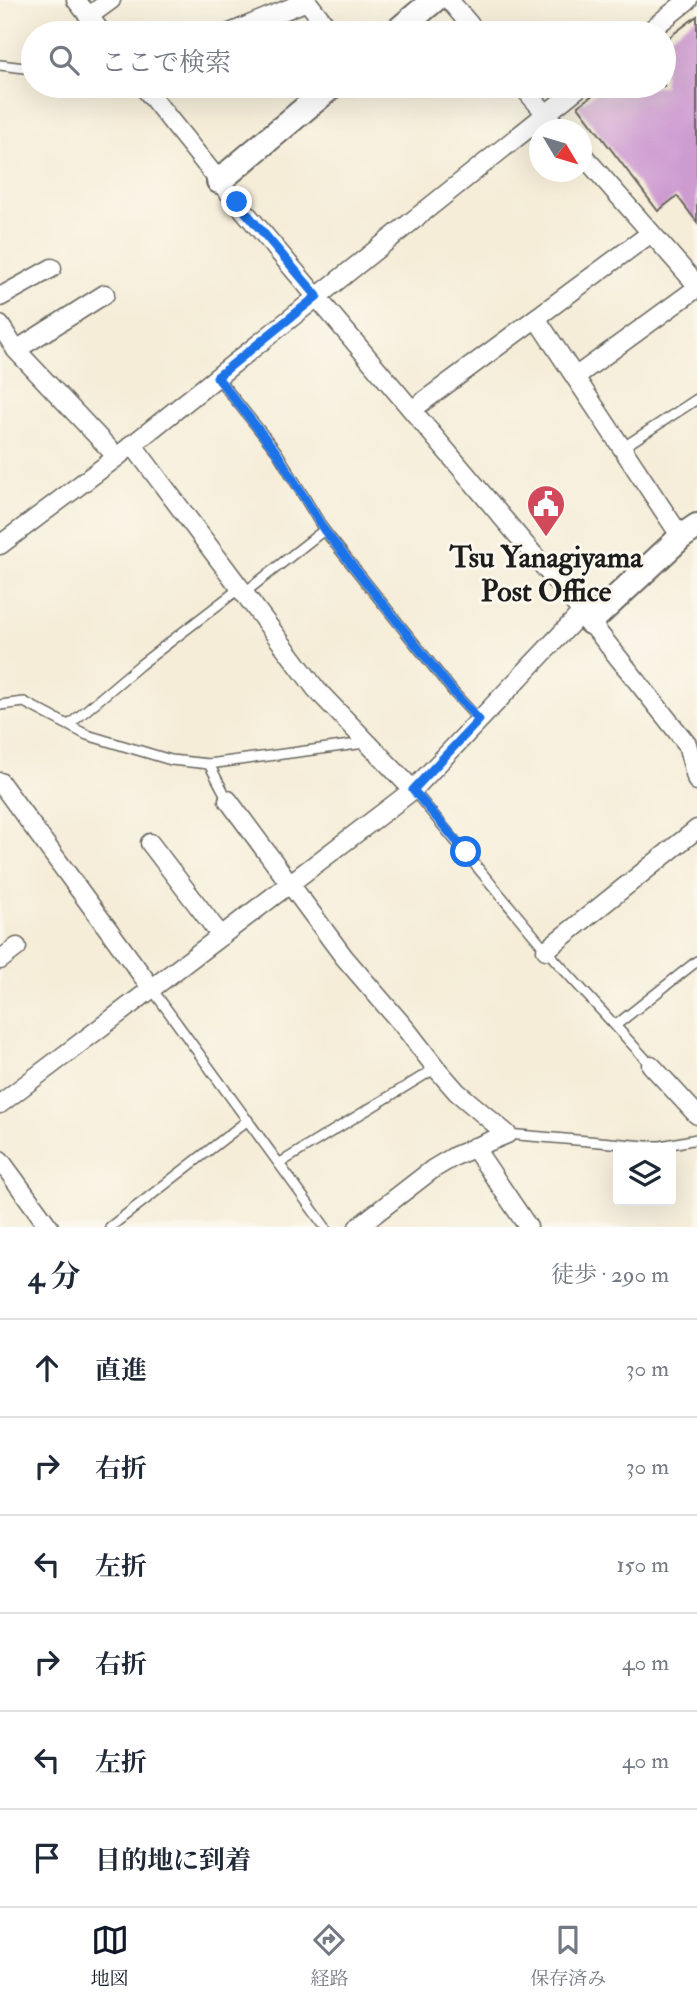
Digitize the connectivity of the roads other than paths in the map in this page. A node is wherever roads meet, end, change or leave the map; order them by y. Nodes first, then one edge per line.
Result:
1 (76, 0) edge
2 (111, 0) edge
3 (307, 0) edge
4 (435, 0) edge
5 (449, 0) edge
6 (688, 0) edge
7 (89, 16) junction
8 (93, 21) edge
9 (258, 21) edge
10 (323, 21) edge
11 (409, 21) edge
12 (467, 21) edge
13 (662, 21) edge
14 (0, 65) edge
15 (21, 68) edge
16 (153, 98) edge
17 (318, 98) edge
18 (532, 98) edge
19 (566, 98) edge
20 (546, 114) junction
21 (550, 119) edge
22 (592, 165) edge
23 (219, 181) junction
24 (651, 233) junction
25 (52, 268) dead end
26 (697, 287) edge
27 (105, 294) dead end
28 (317, 296) junction
29 (0, 297) edge
30 (536, 318) junction
31 (0, 325) edge
32 (16, 350) junction
33 (217, 377) junction
34 (575, 377) junction
35 (697, 399) edge
36 (414, 409) junction
37 (132, 444) junction
38 (622, 448) junction
39 (117, 457) junction
40 (324, 530) junction
41 (689, 531) edge
42 (0, 545) edge
43 (242, 591) junction
44 (586, 617) junction
45 (0, 705) edge
46 (479, 720) junction
47 (70, 724) junction
48 (692, 740) edge
49 (367, 742) junction
50 (209, 764) junction
51 (697, 781) edge
52 (0, 782) edge
53 (413, 790) junction
54 (228, 800) joint
55 (697, 829) edge
56 (150, 843) dead end
57 (289, 885) junction
58 (221, 936) junction
59 (17, 947) dead end
60 (546, 950) junction
61 (0, 960) edge
62 (697, 961) edge
63 (152, 989) junction
64 (616, 1026) junction
65 (651, 1065) joint
66 (436, 1068) junction
67 (0, 1104) edge
68 (697, 1115) edge
69 (248, 1120) junction
70 (507, 1134) junction
71 (697, 1139) edge
72 (474, 1147) junction
73 (0, 1160) edge
74 (280, 1163) junction
75 (526, 1226) edge
76 (49, 1227) edge
77 (110, 1227) edge
78 (325, 1227) edge
79 (358, 1227) edge

1 - 7 street
2 - 7 street
3 - 9 street
3 - 10 street
4 - 11 street
5 - 12 street
6 - 13 street
7 - 8 street
14 - 15 lane
16 - 23 street
17 - 23 street
18 - 20 street
19 - 20 street
20 - 21 street
20 - 28 street
22 - 24 street
23 - 28 street
24 - 26 street
24 - 30 street
25 - 29 street
26 - 34 street
27 - 32 street
28 - 33 street
28 - 36 street
30 - 34 street
30 - 36 street
31 - 32 street
32 - 39 street
33 - 37 street
33 - 40 lane
34 - 38 street
35 - 38 lane
36 - 44 street
37 - 39 street
37 - 43 street
38 - 41 street
39 - 42 street
40 - 43 lane
40 - 46 lane
41 - 44 street
43 - 47 lane
43 - 49 street
44 - 46 street
44 - 48 street
45 - 47 lane
46 - 53 street
47 - 50 lane
48 - 51 street
49 - 50 lane
49 - 53 street
50 - 54 lane
52 - 63 street
53 - 57 street
53 - 60 lane
54 - 57 street
55 - 60 street
56 - 58 street
57 - 58 street
57 - 66 street
58 - 63 street
59 - 61 street
60 - 64 lane
62 - 64 lane
63 - 67 street
63 - 69 lane
64 - 65 lane
65 - 68 street
66 - 70 street
66 - 74 lane
69 - 74 lane
69 - 77 lane
70 - 71 lane
70 - 72 street
72 - 75 street
72 - 79 street
73 - 76 street
74 - 78 lane

